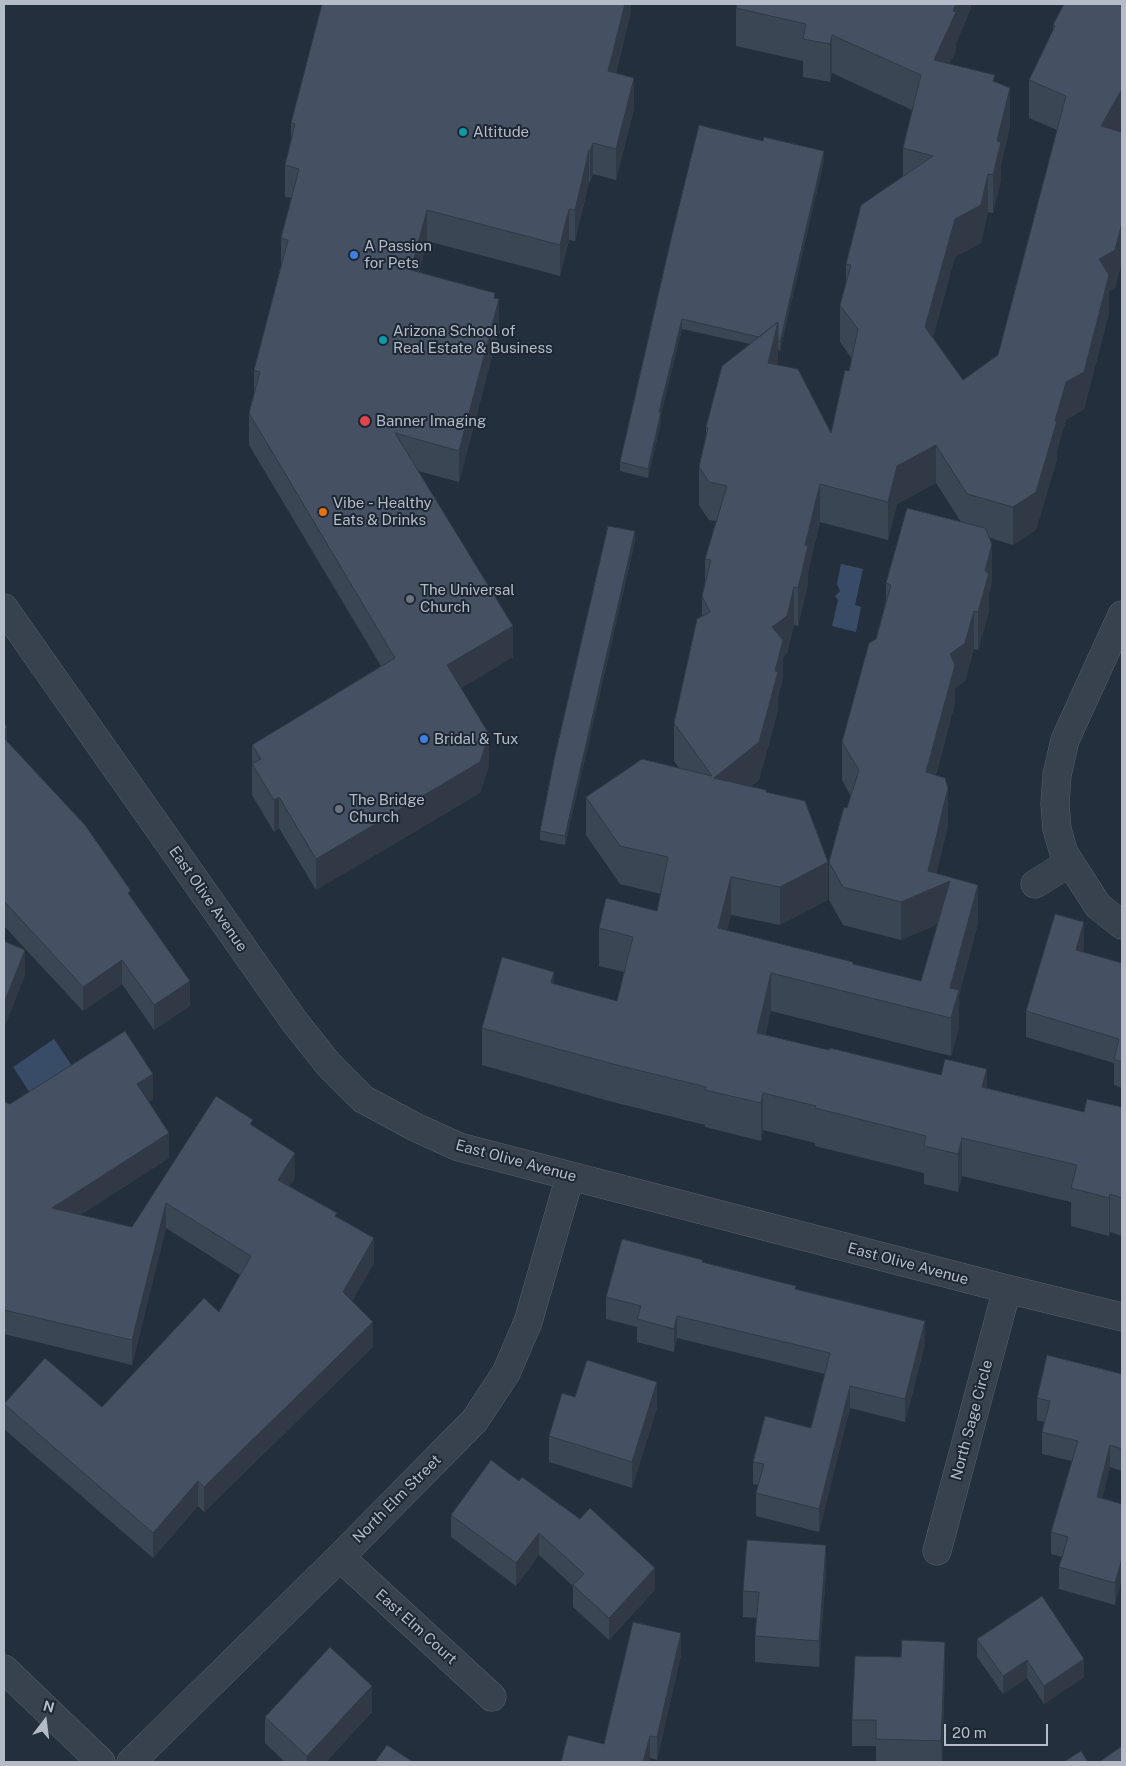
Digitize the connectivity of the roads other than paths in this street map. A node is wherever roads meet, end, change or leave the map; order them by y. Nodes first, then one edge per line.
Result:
1 (4, 608) edge
2 (1122, 615) edge
3 (1069, 863) junction
4 (1035, 884) dead end
5 (1122, 925) edge
6 (570, 1176) junction
7 (1007, 1289) junction
8 (1122, 1318) edge
9 (937, 1551) dead end
10 (340, 1557) junction
11 (4, 1669) edge
12 (492, 1696) dead end
13 (101, 1762) edge
14 (131, 1762) edge

1 - 6 street, East Olive Avenue
2 - 3 street
3 - 4 street
3 - 5 street
6 - 7 street, East Olive Avenue
6 - 10 street, North Elm Street
7 - 8 street, East Olive Avenue
7 - 9 street, North Sage Circle
10 - 12 street, East Elm Court
10 - 14 street, North Elm Street
11 - 13 street

